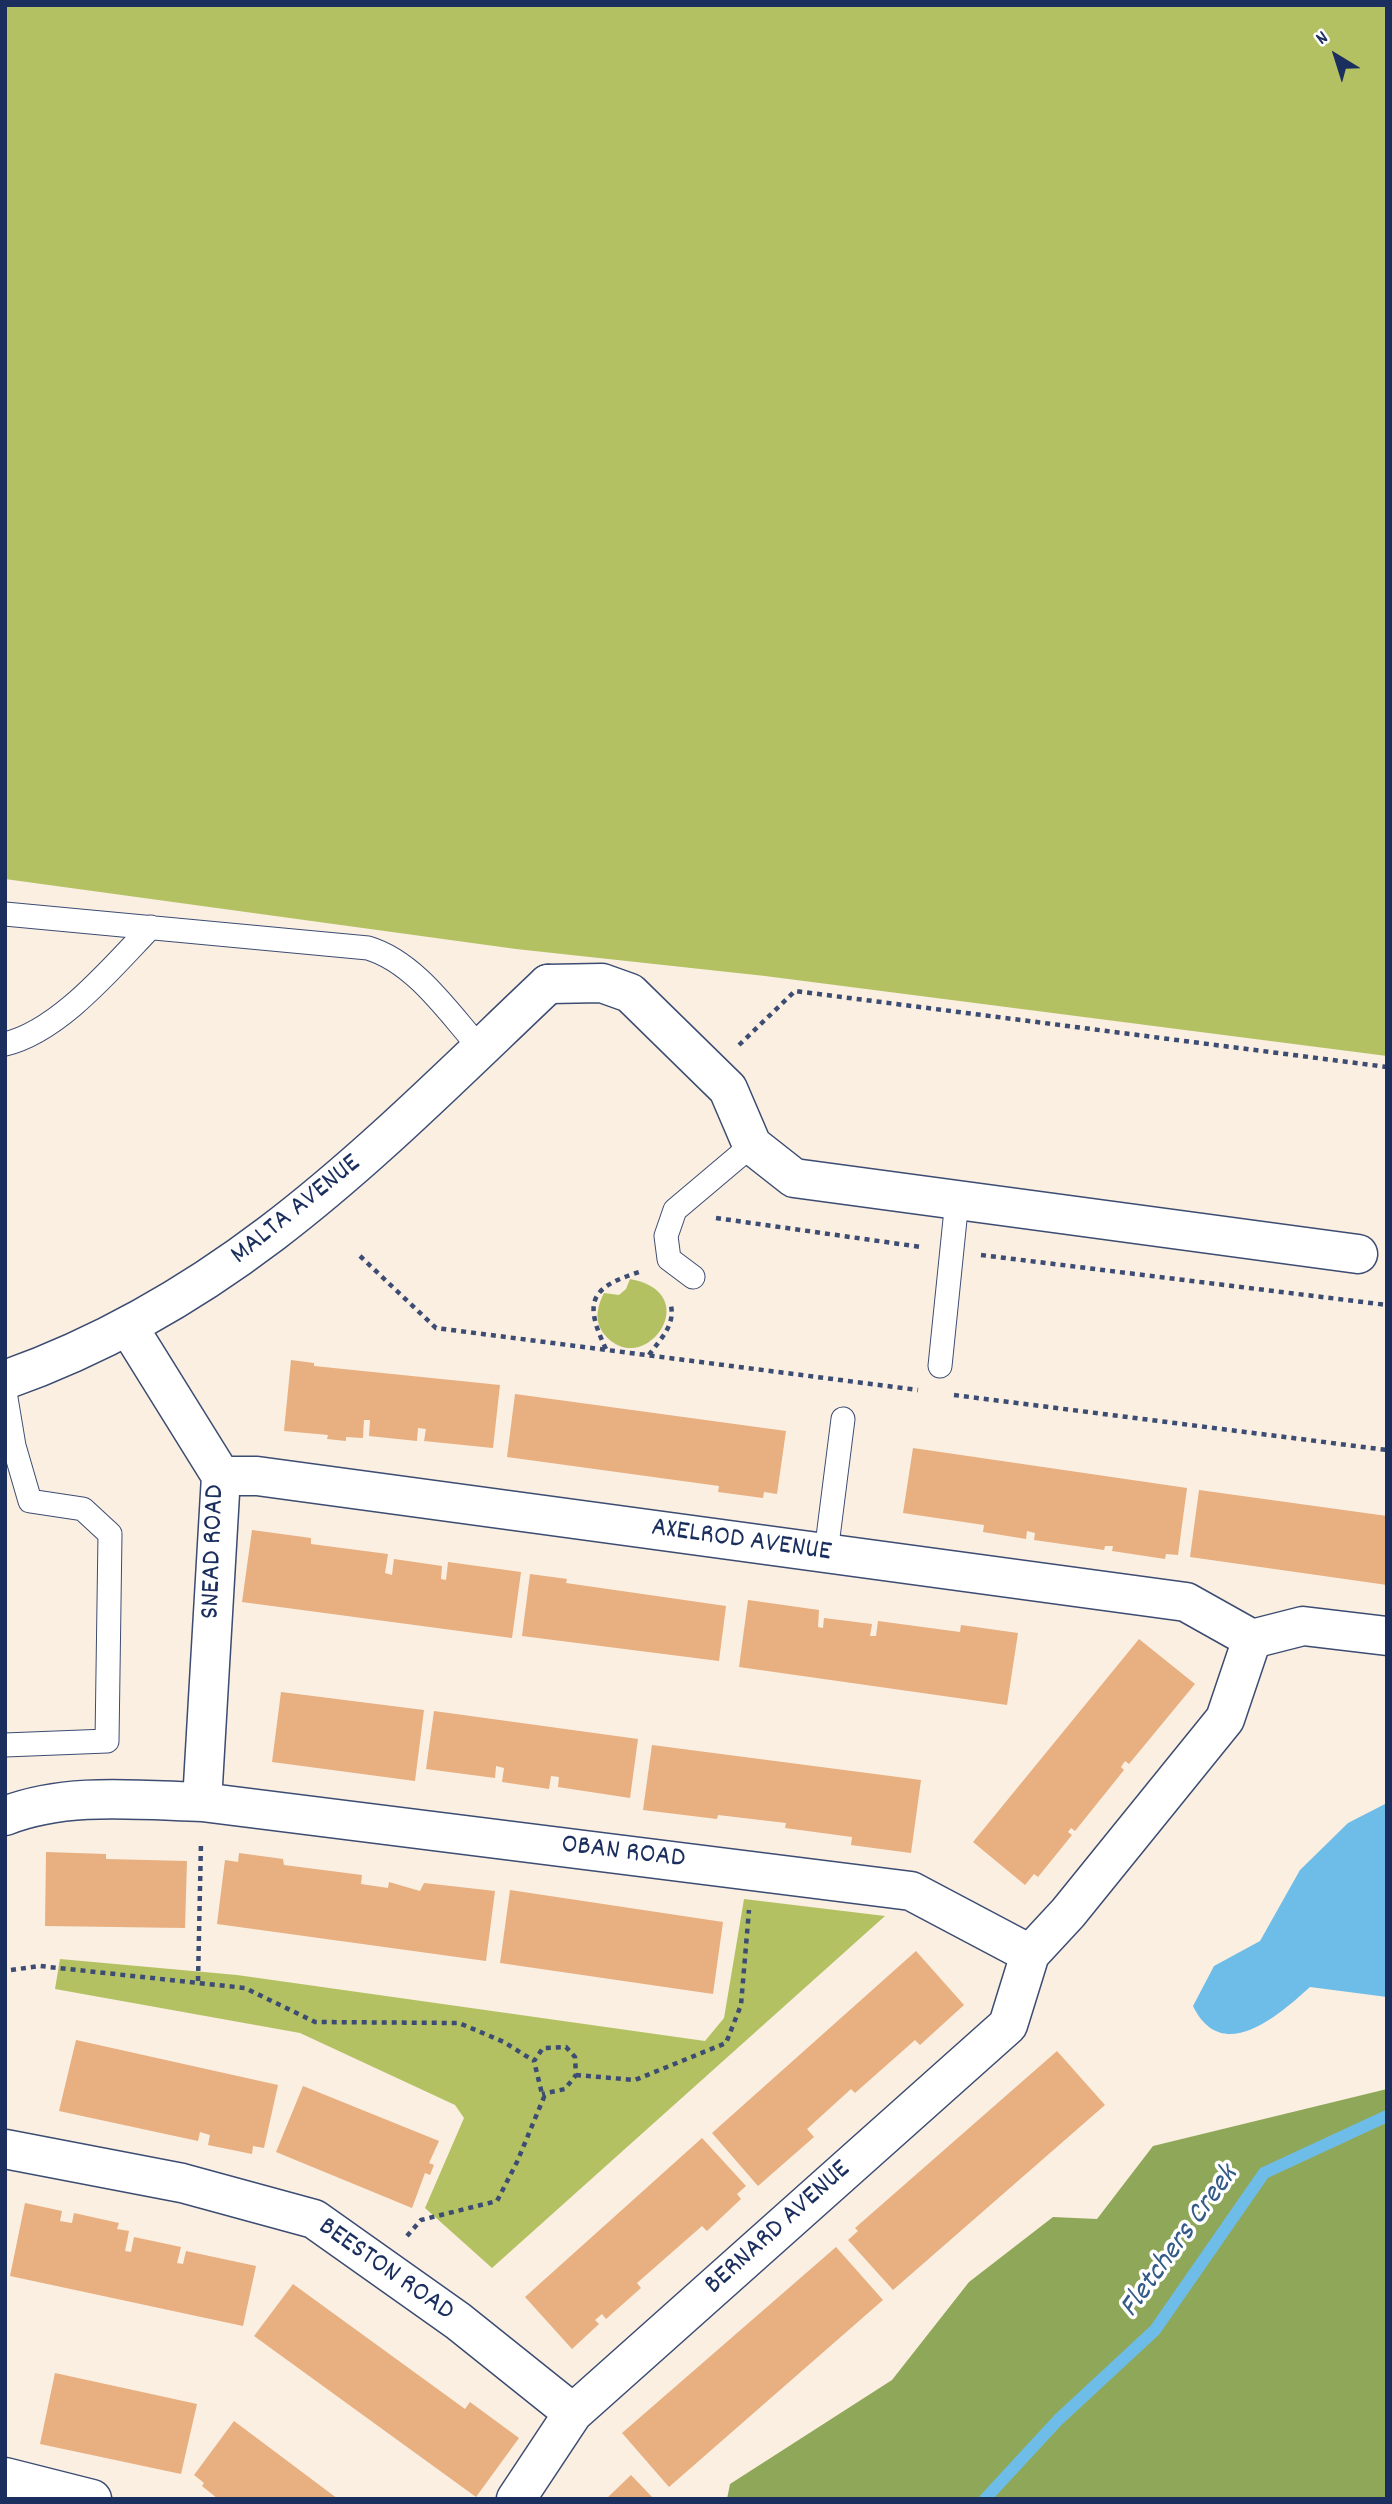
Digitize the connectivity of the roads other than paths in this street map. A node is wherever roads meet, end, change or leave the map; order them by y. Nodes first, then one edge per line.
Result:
1 (5, 914) edge
2 (151, 927) junction
3 (5, 1044) edge
4 (481, 1048) junction
5 (752, 1145) junction
6 (957, 1200) junction
7 (1358, 1254) dead end
8 (693, 1277) dead end
9 (129, 1328) junction
10 (940, 1366) dead end
11 (5, 1380) edge
12 (5, 1392) edge
13 (843, 1419) dead end
14 (221, 1476) junction
15 (827, 1553) junction
16 (1387, 1636) edge
17 (1252, 1639) junction
18 (5, 1745) edge
19 (5, 1816) edge
20 (202, 1817) junction
21 (1030, 1954) junction
22 (5, 2149) edge
23 (573, 2413) junction
24 (5, 2477) edge
25 (92, 2499) edge
26 (516, 2499) edge

1 - 2 lane
2 - 3 lane
2 - 4 lane
4 - 5 street, MALTA AVENUE
4 - 9 street, MALTA AVENUE
5 - 6 street
5 - 8 lane
6 - 7 street
6 - 10 lane
9 - 11 street, MALTA AVENUE
9 - 14 street, SNEAD ROAD
12 - 18 lane
13 - 15 lane
14 - 15 street, AXELROD AVENUE
14 - 20 street, SNEAD ROAD
15 - 17 street, AXELROD AVENUE
16 - 17 street
17 - 21 street
19 - 20 street, OBAN ROAD
20 - 21 street, OBAN ROAD
21 - 23 street, BERNARD AVENUE
22 - 23 street, BEESTON ROAD
23 - 26 street, BERNARD AVENUE
24 - 25 street

